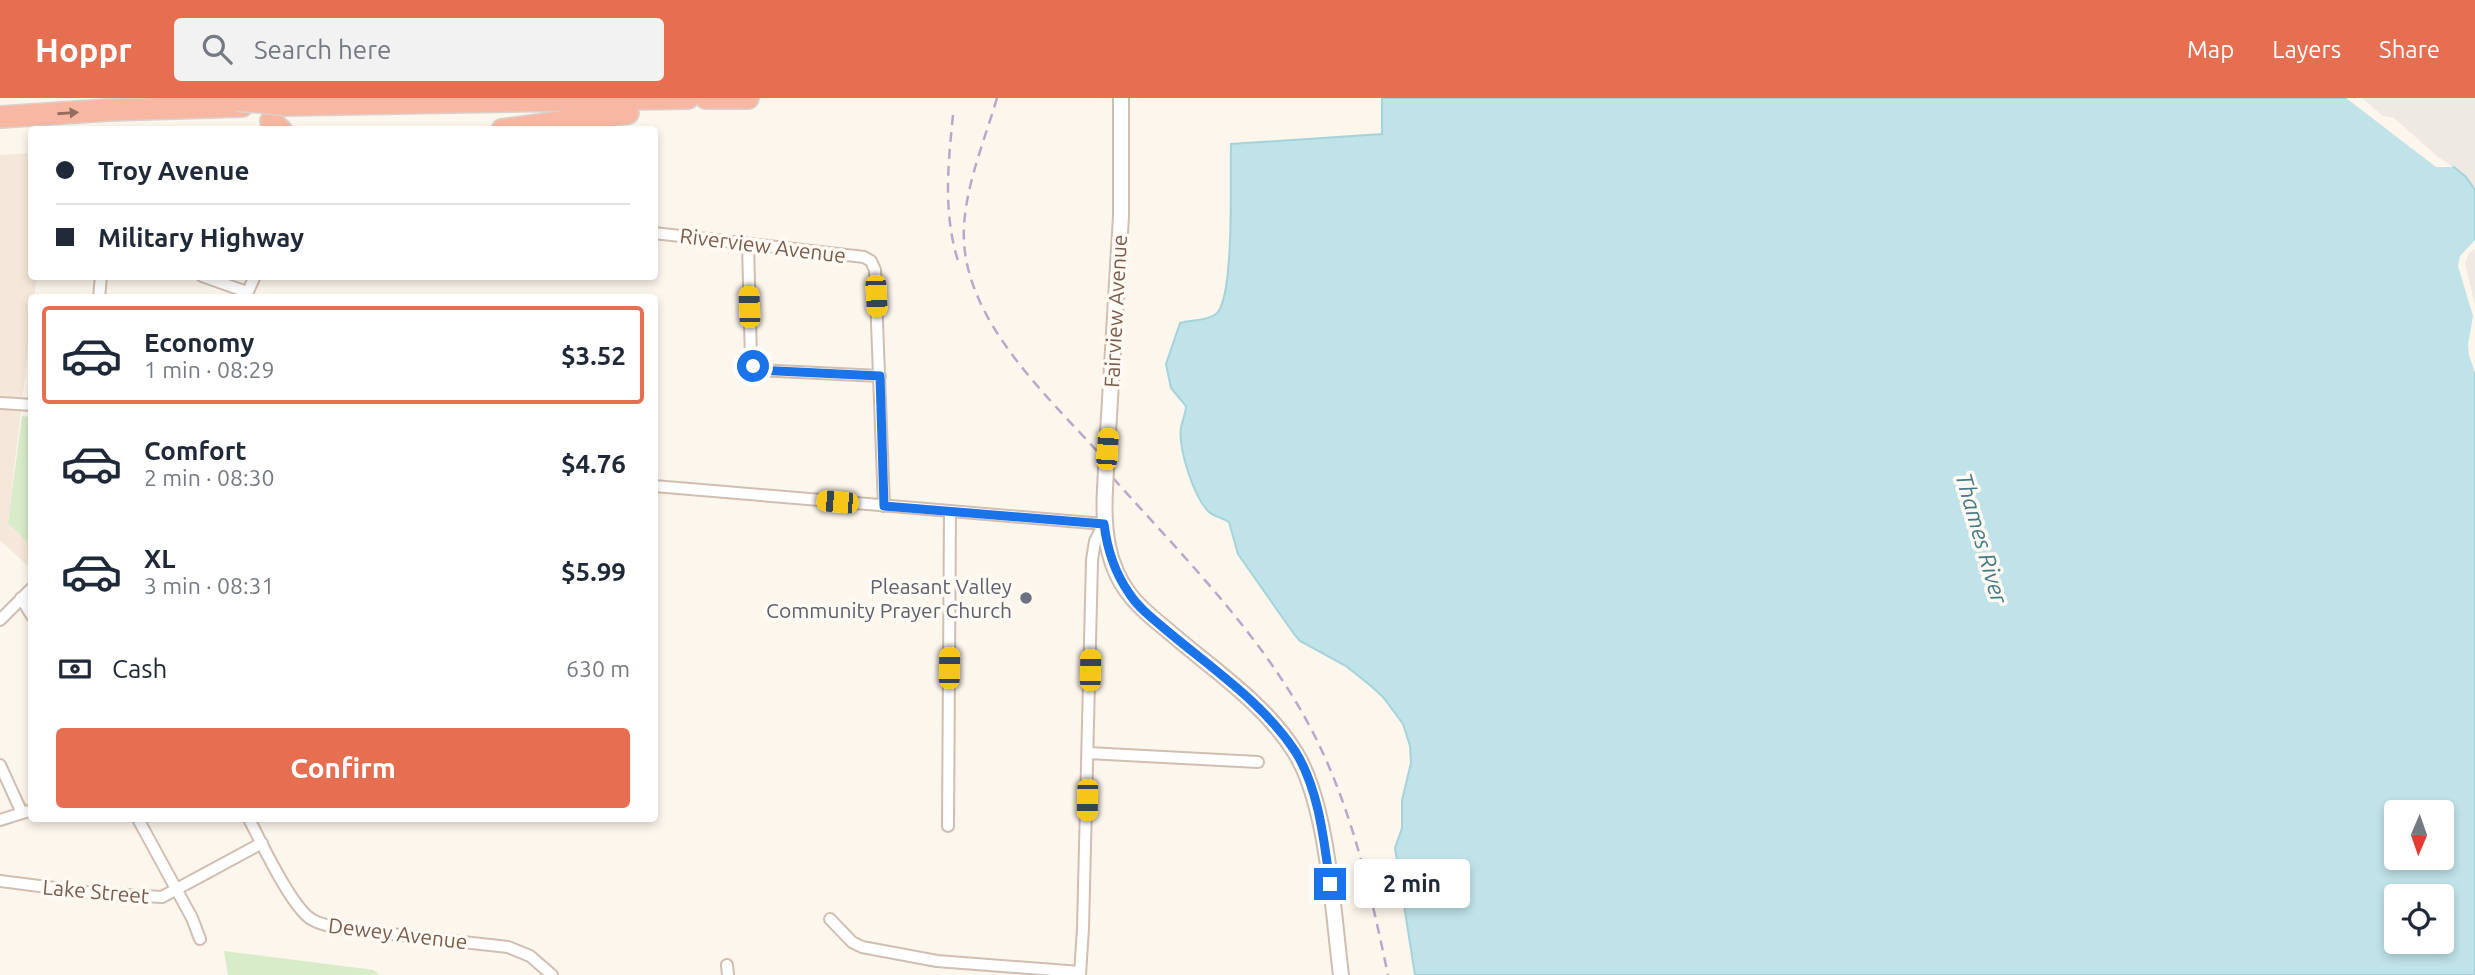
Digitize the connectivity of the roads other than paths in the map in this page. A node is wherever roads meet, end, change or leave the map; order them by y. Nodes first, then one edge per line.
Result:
1 (211, 98) edge
2 (688, 98) edge
3 (697, 98) edge
4 (706, 98) edge
5 (748, 98) edge
6 (1121, 98) edge
7 (240, 103) junction
8 (282, 113) edge
9 (0, 117) edge
10 (534, 126) edge
11 (658, 233) edge
12 (748, 244) junction
13 (211, 280) edge
14 (244, 294) edge
15 (880, 376) junction
16 (1, 403) edge
17 (28, 405) edge
18 (658, 486) edge
19 (884, 506) junction
20 (950, 511) junction
21 (1104, 524) junction
22 (28, 592) edge
23 (22, 598) junction
24 (28, 609) edge
25 (0, 620) edge
26 (1088, 753) junction
27 (1258, 762) dead end
28 (0, 765) edge
29 (27, 811) edge
30 (0, 820) edge
31 (140, 822) edge
32 (251, 822) edge
33 (948, 826) dead end
34 (262, 843) junction
35 (0, 881) edge
36 (175, 890) junction
37 (830, 919) dead end
38 (200, 939) dead end
39 (1080, 974) edge
40 (552, 975) edge
41 (1341, 975) edge

1 - 7 highway
2 - 8 highway
3 - 10 highway
4 - 5 highway
6 - 21 street, Fairview Avenue, bridge
7 - 8 highway, bridge
9 -> 7 highway
11 - 12 street, Riverview Avenue
12 - 15 street, Riverview Avenue
12 - 15 street
13 - 14 street
15 - 19 street
16 - 17 street
18 - 19 street
19 - 20 street
20 - 21 street
20 - 33 street
21 - 26 street
21 - 41 street, Fairview Avenue
22 - 23 street
23 - 24 street
23 - 25 street
26 - 27 street
26 - 39 street
28 - 29 street
29 - 30 street
31 - 36 street
32 - 34 street, Dewey Avenue
34 - 36 street, Lake Street
34 - 40 street, Dewey Avenue
35 - 36 street, Lake Street
36 - 38 street
37 - 39 street

